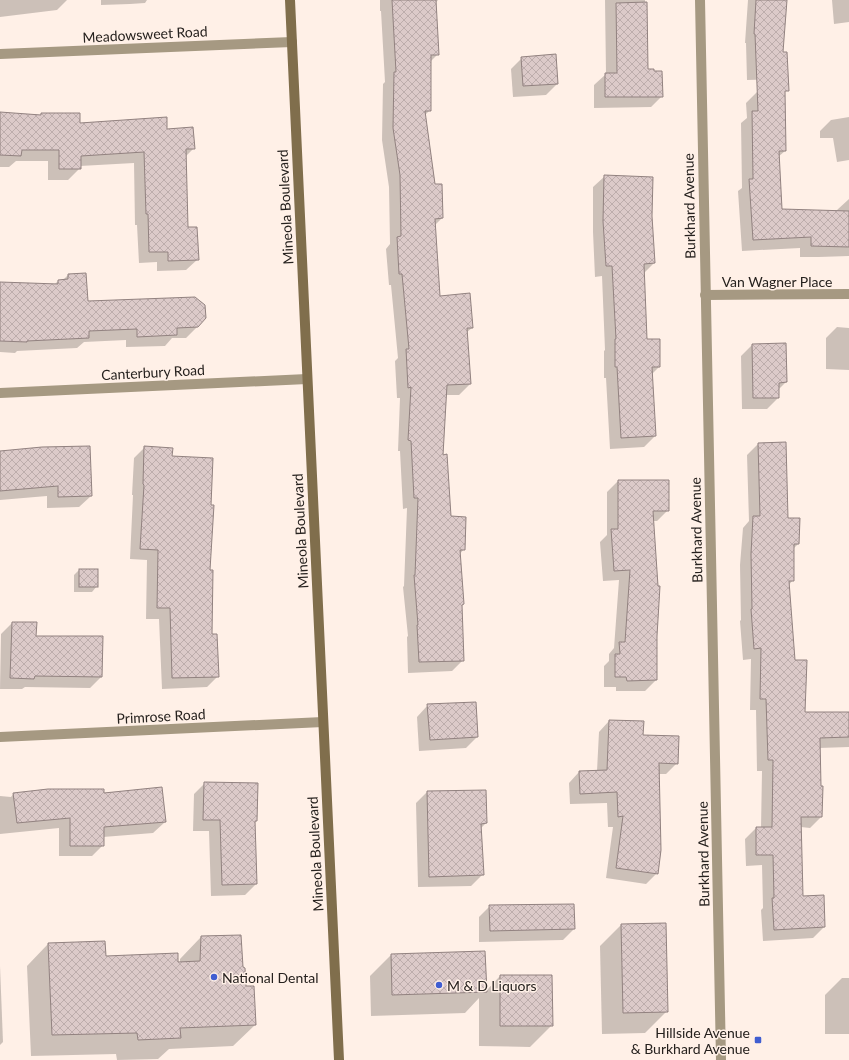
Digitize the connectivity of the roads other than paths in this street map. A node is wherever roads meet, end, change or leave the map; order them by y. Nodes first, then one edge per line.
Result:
1 (290, 0) edge
2 (700, 0) edge
3 (292, 42) junction
4 (0, 54) edge
5 (849, 294) edge
6 (705, 295) junction
7 (307, 378) junction
8 (0, 393) edge
9 (323, 722) junction
10 (0, 737) edge
11 (339, 1060) edge
12 (721, 1060) edge

1 - 3 main road, Mineola Boulevard
2 - 6 street, Burkhard Avenue
3 - 4 street, Meadowsweet Road
3 - 7 main road, Mineola Boulevard
5 - 6 street, Van Wagner Place
6 - 12 street, Burkhard Avenue
7 - 8 street, Canterbury Road
7 - 9 main road, Mineola Boulevard
9 - 10 street, Primrose Road
9 - 11 main road, Mineola Boulevard

